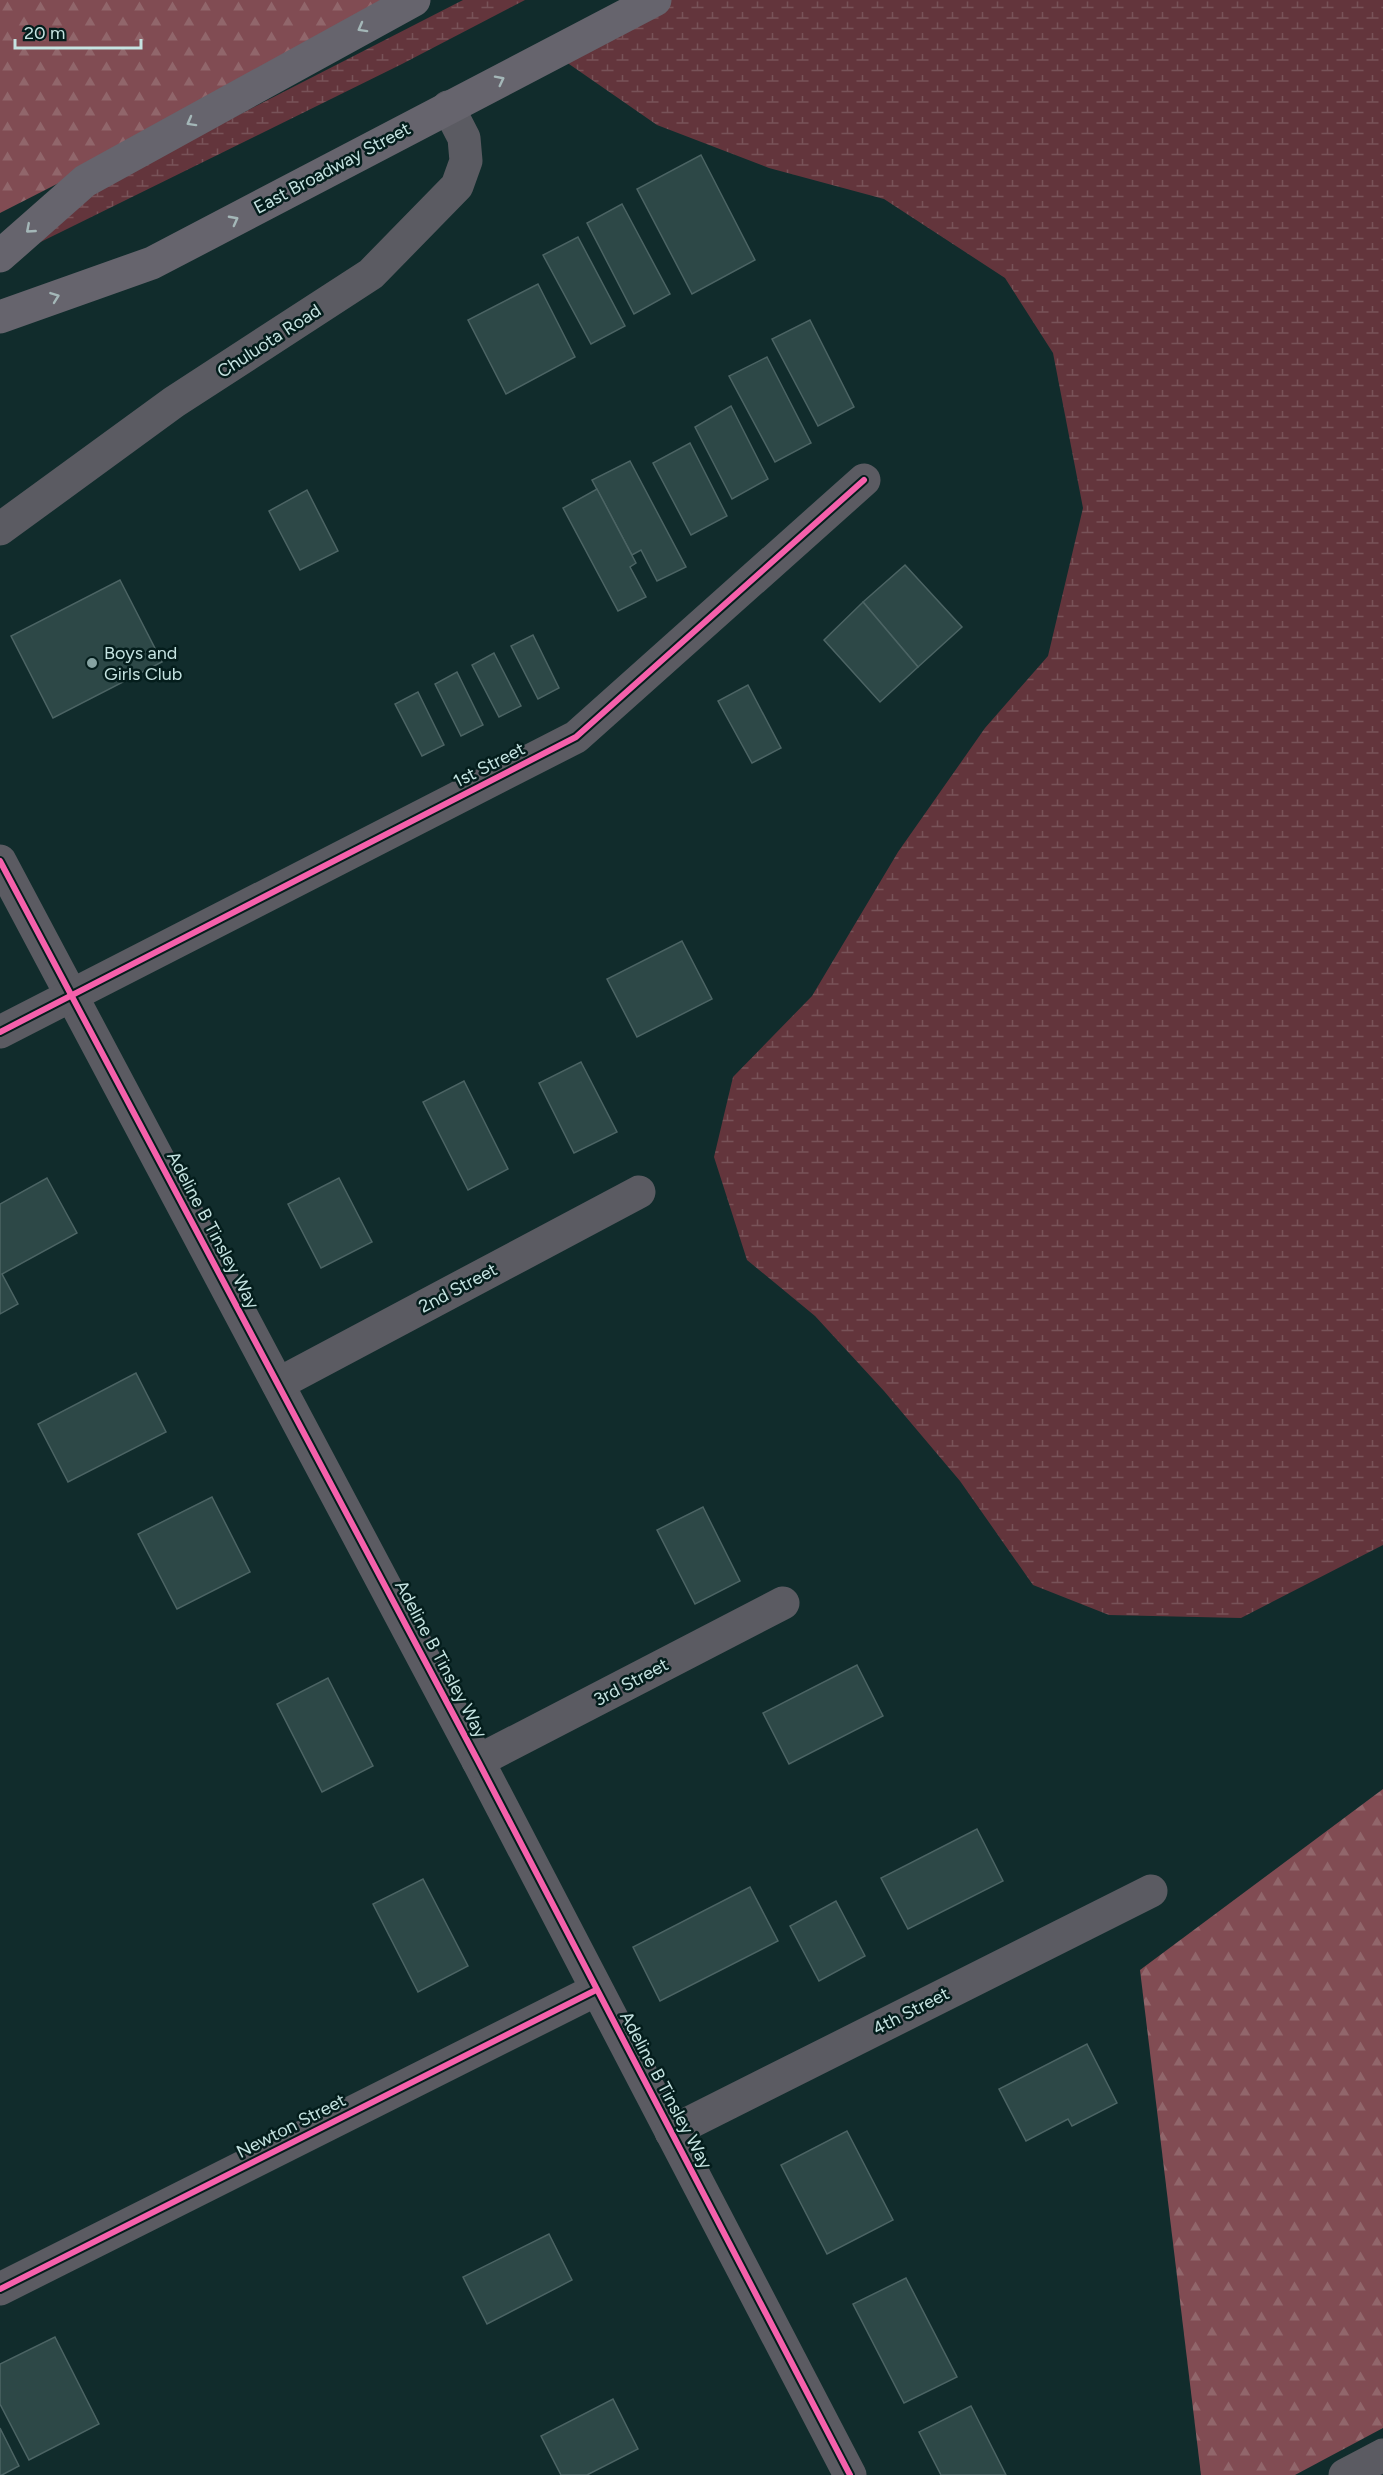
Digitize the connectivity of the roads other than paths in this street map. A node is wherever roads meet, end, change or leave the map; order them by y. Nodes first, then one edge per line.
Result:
1 (414, 0) edge
2 (655, 0) edge
3 (448, 107) junction
4 (0, 256) edge
5 (0, 317) edge
6 (864, 480) dead end
7 (0, 529) edge
8 (0, 861) edge
9 (73, 996) junction
10 (0, 1032) edge
11 (639, 1192) dead end
12 (278, 1384) junction
13 (783, 1603) dead end
14 (478, 1761) junction
15 (1151, 1890) dead end
16 (596, 1990) junction
17 (671, 2132) junction
18 (0, 2289) edge
19 (1383, 2455) edge
20 (850, 2475) edge
21 (1346, 2475) edge

1 -> 4 main road
3 -> 2 main road, East Broadway Street
5 -> 3 main road, East Broadway Street
3 - 7 street, Chuluota Road
6 - 9 street, 1st Street
8 - 9 street, Adeline B Tinsley Way
9 - 10 street, 1st Street
9 - 12 street, Adeline B Tinsley Way
11 - 12 street, 2nd Street
12 - 14 street, Adeline B Tinsley Way
13 - 14 street, 3rd Street
14 - 16 street, Adeline B Tinsley Way
15 - 17 street, 4th Street
16 - 17 street, Adeline B Tinsley Way
16 - 18 street, Newton Street
17 - 20 street, Adeline B Tinsley Way
19 - 21 street

